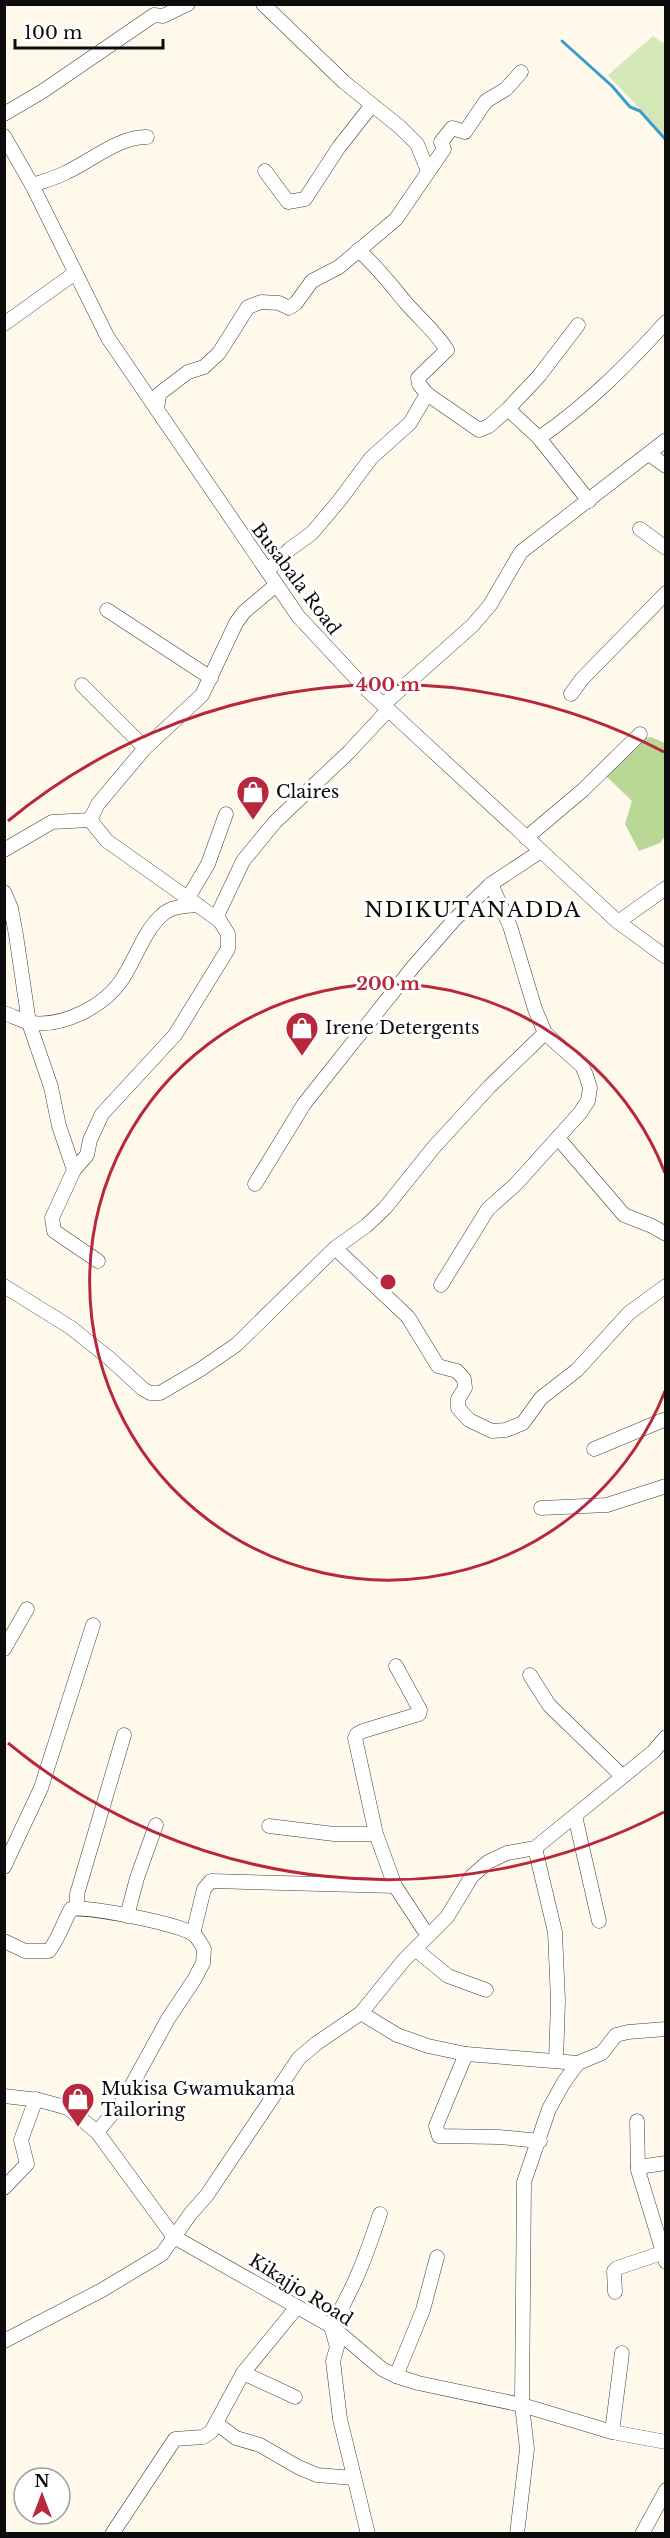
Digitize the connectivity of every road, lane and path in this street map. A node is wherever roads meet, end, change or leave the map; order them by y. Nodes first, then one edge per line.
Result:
1 (188, 4) edge
2 (263, 4) edge
3 (521, 72) dead end
4 (372, 105) junction
5 (4, 114) edge
6 (4, 136) edge
7 (147, 138) dead end
8 (265, 171) dead end
9 (428, 171) junction
10 (32, 186) junction
11 (358, 250) junction
12 (75, 273) junction
13 (666, 322) edge
14 (4, 324) edge
15 (578, 325) dead end
16 (427, 394) junction
17 (508, 409) junction
18 (157, 410) junction
19 (539, 438) junction
20 (666, 440) edge
21 (649, 454) junction
22 (666, 466) edge
23 (590, 501) junction
24 (640, 529) dead end
25 (666, 548) edge
26 (267, 571) junction
27 (276, 585) junction
28 (666, 593) edge
29 (108, 610) dead end
30 (211, 678) junction
31 (82, 685) dead end
32 (572, 694) dead end
33 (385, 708) junction
34 (640, 734) dead end
35 (145, 748) junction
36 (226, 814) dead end
37 (90, 820) junction
38 (526, 838) junction
39 (4, 850) edge
40 (541, 851) junction
41 (491, 884) junction
42 (666, 888) edge
43 (4, 892) edge
44 (193, 902) junction
45 (216, 918) junction
46 (618, 922) junction
47 (666, 957) edge
48 (4, 1013) edge
49 (29, 1023) junction
50 (545, 1033) junction
51 (558, 1138) junction
52 (74, 1170) junction
53 (255, 1184) dead end
54 (666, 1234) edge
55 (335, 1248) junction
56 (98, 1261) dead end
57 (4, 1286) edge
58 (441, 1286) dead end
59 (666, 1286) edge
60 (666, 1419) edge
61 (594, 1449) dead end
62 (666, 1486) edge
63 (541, 1508) dead end
64 (27, 1609) dead end
65 (93, 1625) dead end
66 (4, 1649) edge
67 (396, 1666) dead end
68 (530, 1675) dead end
69 (124, 1735) dead end
70 (666, 1737) edge
71 (621, 1775) junction
72 (576, 1816) junction
73 (156, 1825) dead end
74 (269, 1826) dead end
75 (376, 1834) junction
76 (535, 1848) junction
77 (4, 1867) edge
78 (395, 1886) junction
79 (77, 1908) junction
80 (127, 1916) junction
81 (599, 1921) dead end
82 (193, 1934) junction
83 (428, 1936) junction
84 (4, 1941) edge
85 (415, 1949) junction
86 (486, 1990) dead end
87 (361, 2013) junction
88 (666, 2029) edge
89 (466, 2054) junction
90 (556, 2061) junction
91 (578, 2062) junction
92 (4, 2096) edge
93 (36, 2099) junction
94 (637, 2121) dead end
95 (97, 2132) junction
96 (540, 2141) junction
97 (666, 2163) edge
98 (638, 2167) junction
99 (4, 2188) edge
100 (380, 2214) dead end
101 (174, 2237) junction
102 (437, 2257) dead end
103 (664, 2258) edge
104 (615, 2292) dead end
105 (297, 2307) junction
106 (331, 2326) junction
107 (4, 2341) edge
108 (622, 2353) dead end
109 (243, 2373) junction
110 (396, 2376) junction
111 (295, 2397) dead end
112 (522, 2405) junction
113 (216, 2423) junction
114 (612, 2432) junction
115 (666, 2442) edge
116 (354, 2478) junction
117 (666, 2490) edge
118 (112, 2534) edge
119 (368, 2534) edge
120 (517, 2534) edge
121 (642, 2534) edge

1 - 5 street
2 - 4 street
3 - 9 street
4 - 8 street
4 - 9 street
6 - 10 street, Busabala Road
7 - 10 street
9 - 11 street
10 - 12 street, Busabala Road
11 - 16 street
11 - 18 street
12 - 14 street
12 - 18 street, Busabala Road
13 - 19 street
15 - 17 street
16 - 17 street
16 - 26 street
17 - 19 street
18 - 26 street, Busabala Road
19 - 23 street
20 - 21 street
21 - 22 street
21 - 23 street
23 - 33 street
24 - 25 street
26 - 27 street, Busabala Road
27 - 30 street
27 - 33 street, Busabala Road
28 - 32 street
29 - 30 street
30 - 35 street
31 - 35 street
33 - 38 street, Busabala Road
33 - 45 street
34 - 38 street
35 - 37 street
36 - 44 street
37 - 39 street
37 - 44 street
38 - 40 street, Busabala Road
40 - 41 street
40 - 46 street, Busabala Road
41 - 50 street
41 - 53 street
42 - 46 street
43 - 49 street
44 - 45 street
44 - 49 street
45 - 52 street
46 - 47 street, Busabala Road
48 - 49 street
49 - 52 street
50 - 51 street
50 - 55 street
51 - 54 street
51 - 58 street
52 - 56 street
55 - 57 street
55 - 59 street
60 - 61 street
62 - 63 street
64 - 66 street
65 - 77 street
67 - 75 street
68 - 71 street
69 - 79 street
70 - 71 street
71 - 72 street
72 - 76 street
72 - 81 street
73 - 80 street
74 - 75 street
75 - 78 street
76 - 83 street
76 - 90 street
78 - 82 street
78 - 83 street
79 - 80 street
79 - 84 street
80 - 82 street
82 - 95 street
83 - 85 street
85 - 86 street
85 - 87 street
87 - 89 street
87 - 101 street
88 - 91 street
89 - 90 street
89 - 96 street
90 - 91 street
91 - 96 street
92 - 93 street, Kikajjo Road
93 - 95 street, Kikajjo Road
93 - 99 street
94 - 98 street
95 - 101 street, Kikajjo Road
96 - 112 street
97 - 98 street
98 - 103 street
100 - 106 street
101 - 105 street, Kikajjo Road
101 - 107 street
102 - 110 street
103 - 104 street
105 - 106 street, Kikajjo Road
105 - 109 street
106 - 110 street, Kikajjo Road
106 - 116 street
108 - 114 street
109 - 111 street
109 - 113 street
110 - 112 street, Kikajjo Road
112 - 114 street, Kikajjo Road
112 - 120 street
113 - 116 street
113 - 118 street
114 - 115 street, Kikajjo Road
116 - 119 street
117 - 121 street

